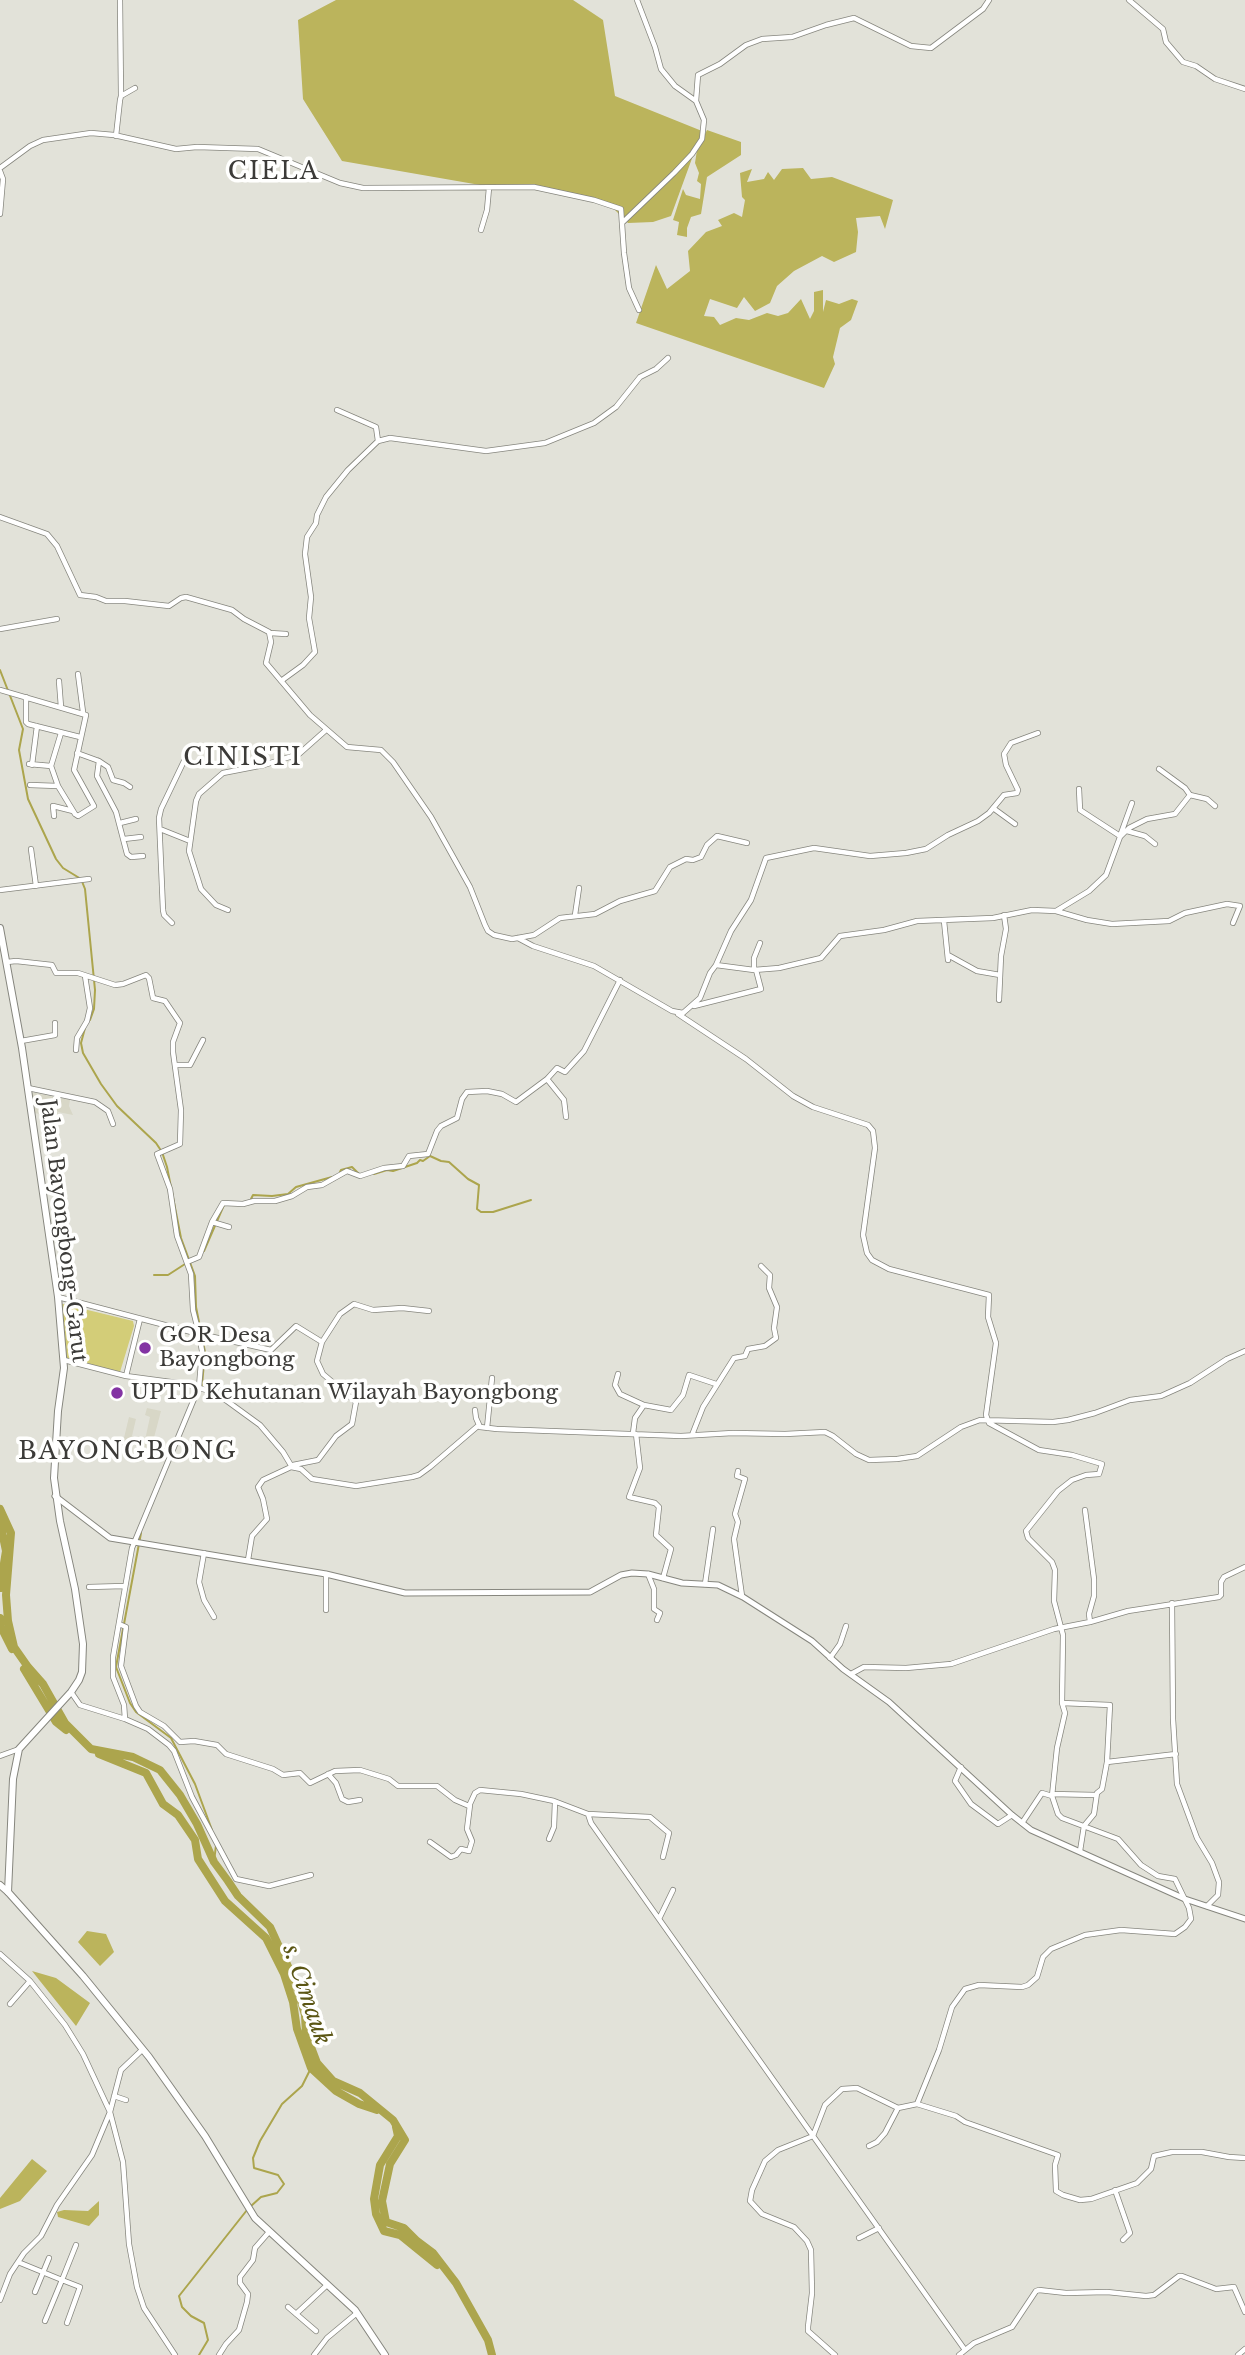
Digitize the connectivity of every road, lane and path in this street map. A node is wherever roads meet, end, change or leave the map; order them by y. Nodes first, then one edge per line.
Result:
1 (120, 0) edge
2 (637, 0) edge
3 (989, 0) edge
4 (1129, 0) edge
5 (135, 88) dead end
6 (1245, 89) edge
7 (121, 96) junction
8 (696, 101) junction
9 (116, 136) junction
10 (0, 169) edge
11 (489, 188) junction
12 (0, 214) edge
13 (623, 222) junction
14 (481, 230) dead end
15 (639, 310) dead end
16 (668, 358) dead end
17 (337, 410) dead end
18 (377, 441) junction
19 (0, 517) edge
20 (57, 619) dead end
21 (0, 629) edge
22 (270, 633) junction
23 (286, 634) dead end
24 (78, 674) dead end
25 (58, 681) dead end
26 (281, 681) junction
27 (1, 691) edge
28 (26, 697) junction
29 (61, 707) junction
30 (83, 712) junction
31 (37, 726) junction
32 (326, 730) junction
33 (61, 733) junction
34 (1038, 733) dead end
35 (80, 737) junction
36 (77, 753) junction
37 (99, 761) junction
38 (184, 761) dead end
39 (51, 766) junction
40 (1159, 769) dead end
41 (30, 785) dead end
42 (58, 786) junction
43 (130, 788) dead end
44 (1079, 789) dead end
45 (1190, 795) junction
46 (1132, 803) dead end
47 (1215, 806) dead end
48 (993, 808) junction
49 (73, 811) junction
50 (54, 816) dead end
51 (136, 818) dead end
52 (120, 823) junction
53 (1015, 824) dead end
54 (160, 829) junction
55 (1126, 831) junction
56 (1121, 836) junction
57 (141, 837) dead end
58 (124, 839) junction
59 (190, 841) junction
60 (747, 843) dead end
61 (1155, 844) dead end
62 (31, 849) dead end
63 (143, 856) dead end
64 (89, 879) dead end
65 (36, 886) junction
66 (579, 888) dead end
67 (0, 891) edge
68 (228, 910) dead end
69 (1056, 911) junction
70 (575, 915) junction
71 (1004, 915) junction
72 (944, 921) junction
73 (172, 923) dead end
74 (1233, 923) dead end
75 (0, 928) edge
76 (517, 938) junction
77 (760, 943) dead end
78 (7, 962) junction
79 (716, 965) junction
80 (755, 970) junction
81 (1000, 975) junction
82 (87, 977) junction
83 (620, 980) junction
84 (999, 1000) dead end
85 (693, 1006) junction
86 (678, 1014) junction
87 (55, 1023) dead end
88 (203, 1040) dead end
89 (21, 1041) junction
90 (76, 1049) dead end
91 (175, 1065) junction
92 (547, 1079) junction
93 (28, 1088) junction
94 (566, 1117) dead end
95 (113, 1124) dead end
96 (212, 1222) junction
97 (229, 1227) dead end
98 (188, 1263) junction
99 (761, 1266) dead end
100 (58, 1297) junction
101 (429, 1311) dead end
102 (141, 1319) junction
103 (202, 1335) junction
104 (322, 1342) junction
105 (1245, 1351) edge
106 (64, 1360) junction
107 (618, 1374) dead end
108 (126, 1376) junction
109 (492, 1378) dead end
110 (716, 1384) junction
111 (201, 1387) junction
112 (644, 1405) junction
113 (475, 1410) dead end
114 (987, 1419) junction
115 (479, 1425) junction
116 (486, 1428) junction
117 (635, 1434) junction
118 (692, 1435) junction
119 (292, 1466) junction
120 (738, 1471) dead end
121 (55, 1496) junction
122 (1086, 1510) dead end
123 (713, 1529) dead end
124 (135, 1542) junction
125 (204, 1553) junction
126 (247, 1560) junction
127 (1245, 1567) edge
128 (326, 1574) junction
129 (648, 1574) junction
130 (663, 1578) junction
131 (705, 1584) junction
132 (124, 1586) junction
133 (89, 1587) dead end
134 (742, 1596) junction
135 (1172, 1604) junction
136 (326, 1610) dead end
137 (214, 1618) dead end
138 (657, 1620) dead end
139 (1090, 1622) junction
140 (121, 1625) junction
141 (846, 1626) dead end
142 (1061, 1629) junction
143 (830, 1658) junction
144 (850, 1674) junction
145 (68, 1695) junction
146 (1062, 1703) junction
147 (125, 1719) junction
148 (174, 1743) junction
149 (19, 1749) junction
150 (1175, 1754) junction
151 (0, 1756) edge
152 (1107, 1762) junction
153 (961, 1766) junction
154 (328, 1774) junction
155 (1052, 1795) junction
156 (1096, 1795) junction
157 (360, 1800) dead end
158 (555, 1802) junction
159 (470, 1805) junction
160 (588, 1814) junction
161 (1012, 1815) junction
162 (1021, 1824) junction
163 (1084, 1826) junction
164 (549, 1839) dead end
165 (430, 1842) dead end
166 (1080, 1851) junction
167 (663, 1857) dead end
168 (8, 1866) junction
169 (0, 1869) edge
170 (311, 1875) dead end
171 (0, 1885) edge
172 (673, 1890) dead end
173 (8, 1892) junction
174 (1185, 1899) junction
175 (1207, 1906) junction
176 (659, 1919) junction
177 (1245, 1919) edge
178 (0, 1954) edge
179 (30, 1981) junction
180 (10, 2004) dead end
181 (143, 2049) junction
182 (114, 2095) junction
183 (126, 2100) dead end
184 (917, 2104) junction
185 (898, 2108) junction
186 (110, 2112) junction
187 (813, 2136) junction
188 (869, 2146) dead end
189 (1245, 2158) edge
190 (1115, 2190) junction
191 (879, 2228) junction
192 (269, 2232) junction
193 (859, 2238) dead end
194 (1123, 2240) dead end
195 (76, 2245) dead end
196 (49, 2258) dead end
197 (18, 2262) junction
198 (44, 2273) junction
199 (62, 2280) junction
200 (327, 2286) junction
201 (35, 2292) dead end
202 (0, 2300) edge
203 (288, 2307) dead end
204 (1245, 2312) edge
205 (357, 2313) junction
206 (296, 2314) junction
207 (46, 2321) dead end
208 (67, 2323) dead end
209 (316, 2331) dead end
210 (965, 2350) junction
211 (1245, 2350) edge
212 (175, 2355) edge
213 (219, 2355) edge
214 (314, 2355) edge
215 (385, 2355) edge
216 (835, 2355) edge
217 (959, 2355) edge
218 (1238, 2355) edge

1 - 7 street
2 - 8 street
3 - 8 street
4 - 6 street
5 - 7 street
7 - 9 street
8 - 13 street
9 - 10 street
9 - 11 street
10 - 12 street
11 - 13 street
11 - 14 street
13 - 15 street
16 - 18 street
17 - 18 street
18 - 26 street
19 - 22 street
20 - 21 street
22 - 23 street
22 - 26 street
24 - 30 street
25 - 29 street
26 - 32 street
27 - 28 street
28 - 29 street
28 - 31 street
29 - 30 street
30 - 35 street
31 - 33 street
31 - 39 street
32 - 59 street
32 - 76 street
33 - 35 street
33 - 39 street
34 - 48 street
35 - 36 street
36 - 37 street
36 - 49 street
37 - 43 street
37 - 52 street
38 - 54 street
39 - 42 street
40 - 45 street
41 - 42 street
42 - 49 street
44 - 56 street
45 - 47 street
45 - 55 street
46 - 56 street
48 - 53 street
48 - 79 street
49 - 50 street
51 - 52 street
52 - 58 street
54 - 59 street
54 - 73 street
55 - 56 street
55 - 61 street
56 - 69 street
57 - 58 street
58 - 63 street
59 - 68 street
60 - 70 street
62 - 65 street
64 - 65 street
65 - 67 street
66 - 70 street
69 - 71 street
69 - 74 street
70 - 76 street
71 - 72 street
71 - 81 street
72 - 80 street
72 - 81 street
75 - 78 main road, Jalan Bayongbong-Garut
76 - 83 street
77 - 80 street
78 - 82 street
78 - 89 main road, Jalan Bayongbong-Garut
79 - 80 street
79 - 85 street
80 - 85 street
81 - 84 street
82 - 90 street
82 - 91 street
83 - 86 street
83 - 92 street
85 - 86 street
86 - 114 street
87 - 89 street
88 - 91 street
89 - 93 main road, Jalan Bayongbong-Garut
91 - 98 street
92 - 94 street
92 - 96 street
93 - 95 street
93 - 100 main road, Jalan Bayongbong-Garut
96 - 97 street
96 - 98 street
98 - 103 street
99 - 110 street
100 - 102 street
100 - 106 main road, Jalan Bayongbong-Garut
101 - 104 street
102 - 103 street
102 - 108 street
103 - 104 street
103 - 111 street
104 - 119 street
105 - 114 street
106 - 108 street
106 - 121 main road, Jalan Bayongbong-Garut
107 - 112 street
108 - 111 street
109 - 116 street
110 - 112 street
110 - 118 street
111 - 119 street
111 - 124 street
112 - 117 street
113 - 115 street
114 - 118 street
114 - 142 street
115 - 116 street
115 - 119 street
116 - 117 street
117 - 118 street
117 - 130 street
119 - 126 street
120 - 134 street
121 - 124 street
121 - 145 main road, Jalan Bayongbong-Garut
122 - 139 street
123 - 131 street
124 - 125 street
124 - 132 street
125 - 126 street
125 - 137 street
126 - 128 street
127 - 135 street
128 - 129 street
128 - 136 street
129 - 130 street
129 - 138 street
130 - 131 street
131 - 134 street
132 - 133 street
132 - 140 street
134 - 143 street
135 - 139 street
135 - 150 street
139 - 142 street
140 - 147 street
140 - 148 street
141 - 143 street
142 - 144 street
142 - 146 street
143 - 144 street
144 - 153 street
145 - 147 street
145 - 149 main road, Jalan Bayongbong-Garut
146 - 152 street
146 - 155 street
147 - 148 street
148 - 154 street
148 - 170 street
149 - 151 street
149 - 168 main road
150 - 152 street
150 - 175 street
152 - 156 street
153 - 161 street
153 - 161 street
154 - 157 street
154 - 159 street
155 - 156 street
155 - 162 street
155 - 163 street
156 - 163 street
158 - 159 street
158 - 160 street
158 - 164 street
159 - 165 street
160 - 167 street
160 - 176 street
161 - 162 street
162 - 166 street
163 - 166 street
163 - 174 street
166 - 174 street
168 - 169 main road
168 - 173 main road
171 - 173 main road
172 - 176 street
173 - 181 main road
174 - 175 street
174 - 184 street
175 - 177 street
176 - 187 street
178 - 179 street
179 - 180 street
179 - 186 street
181 - 182 street
181 - 192 main road
182 - 183 street
182 - 186 street
184 - 185 street
184 - 190 street
185 - 187 street
185 - 188 street
186 - 197 street
186 - 212 street
187 - 191 street
187 - 216 street
189 - 190 street
190 - 194 street
191 - 193 street
191 - 210 street
192 - 200 main road
192 - 213 street
195 - 199 street
196 - 198 street
197 - 198 street
197 - 202 street
198 - 199 street
198 - 201 street
199 - 207 street
199 - 208 street
200 - 205 main road
200 - 206 street
203 - 206 street
204 - 210 street
205 - 214 street
205 - 215 main road
206 - 209 street
210 - 217 street
211 - 218 street

